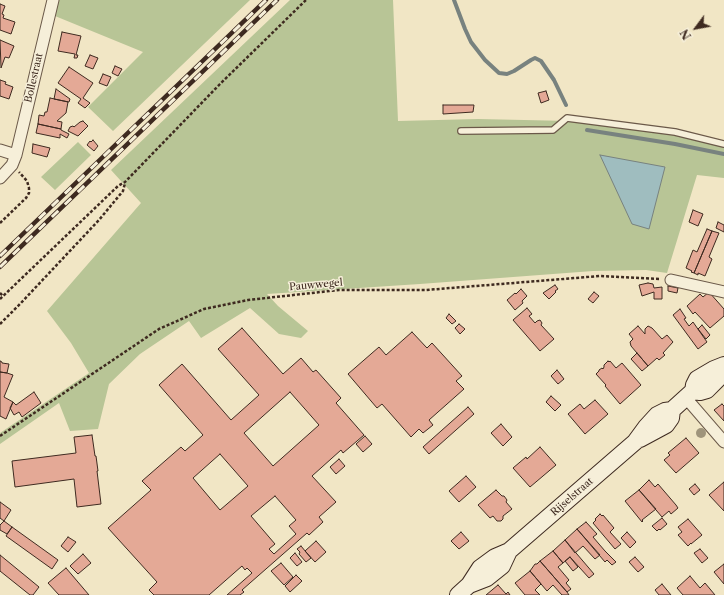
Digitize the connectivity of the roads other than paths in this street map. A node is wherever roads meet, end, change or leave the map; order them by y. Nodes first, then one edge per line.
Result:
1 (53, 0) edge
2 (461, 131) dead end
3 (724, 144) edge
4 (0, 150) edge
5 (14, 160) junction
6 (0, 178) edge
7 (671, 280) road end
8 (724, 292) edge
9 (724, 366) edge
10 (690, 394) junction
11 (724, 442) edge
12 (464, 590) edge

1 - 5 street, Bollestraat
2 - 3 lane
4 - 5 street
5 - 6 street
7 - 8 street
9 - 10 street, Rijselstraat
10 - 11 street
10 - 12 street, Rijselstraat

